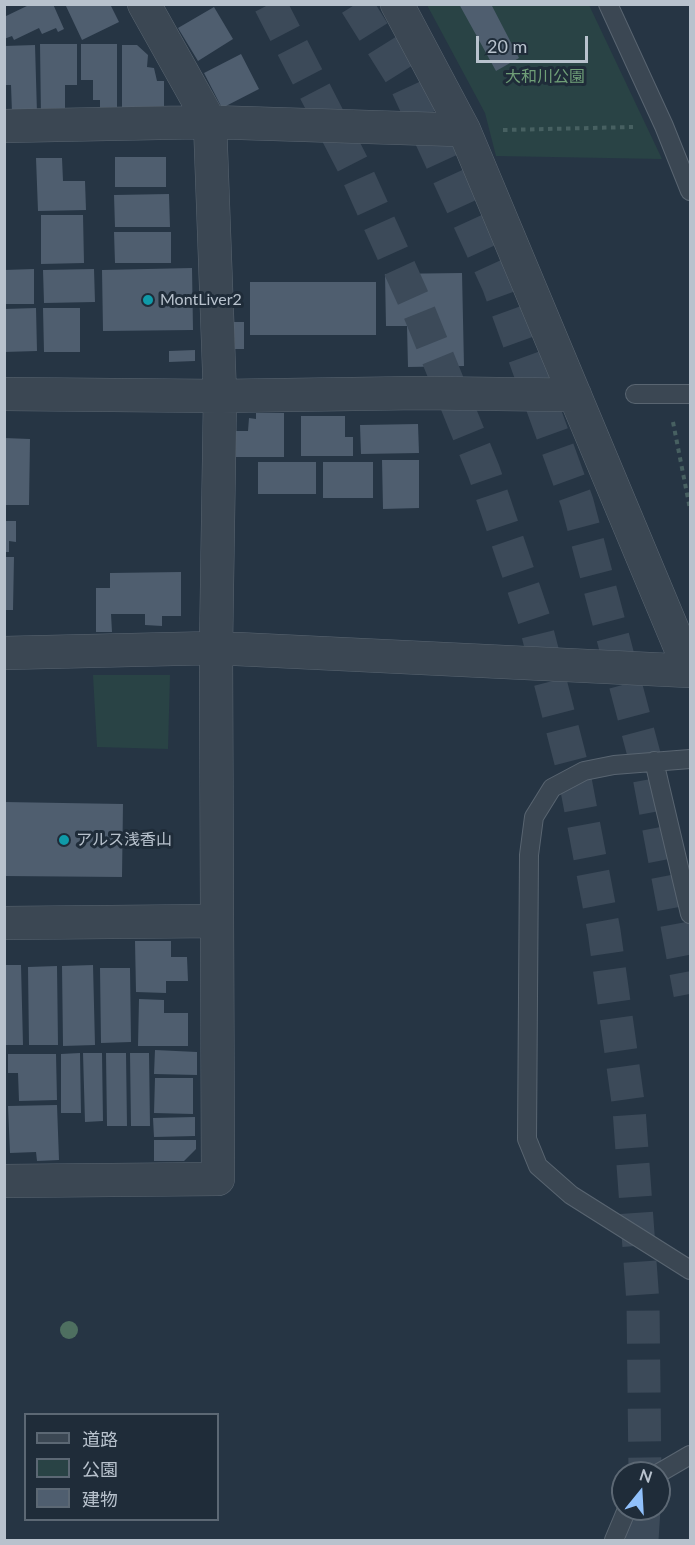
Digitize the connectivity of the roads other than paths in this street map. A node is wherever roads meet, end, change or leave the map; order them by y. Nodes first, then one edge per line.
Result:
1 (144, 4) edge
2 (397, 4) edge
3 (608, 4) edge
4 (210, 122) junction
5 (4, 126) edge
6 (464, 130) junction
7 (690, 190) edge
8 (4, 394) edge
9 (635, 394) dead end
10 (690, 394) edge
11 (575, 395) junction
12 (220, 396) junction
13 (216, 648) junction
14 (4, 653) edge
15 (690, 671) edge
16 (690, 759) edge
17 (654, 761) junction
18 (690, 914) edge
19 (216, 921) junction
20 (4, 923) edge
21 (4, 1181) edge
22 (690, 1270) edge
23 (690, 1455) edge
24 (671, 1466) edge
25 (622, 1521) edge
26 (614, 1540) edge

1 - 4 street
2 - 6 street
3 - 7 lane
4 - 5 street
4 - 6 street
4 - 12 street
6 - 11 street
8 - 12 street
9 - 10 lane
11 - 12 street
11 - 15 street
12 - 13 street
13 - 14 street
13 - 15 street
13 - 19 street
16 - 17 lane
17 - 18 lane
17 - 22 lane
19 - 20 street
19 - 21 street
23 - 24 lane
25 - 26 lane

